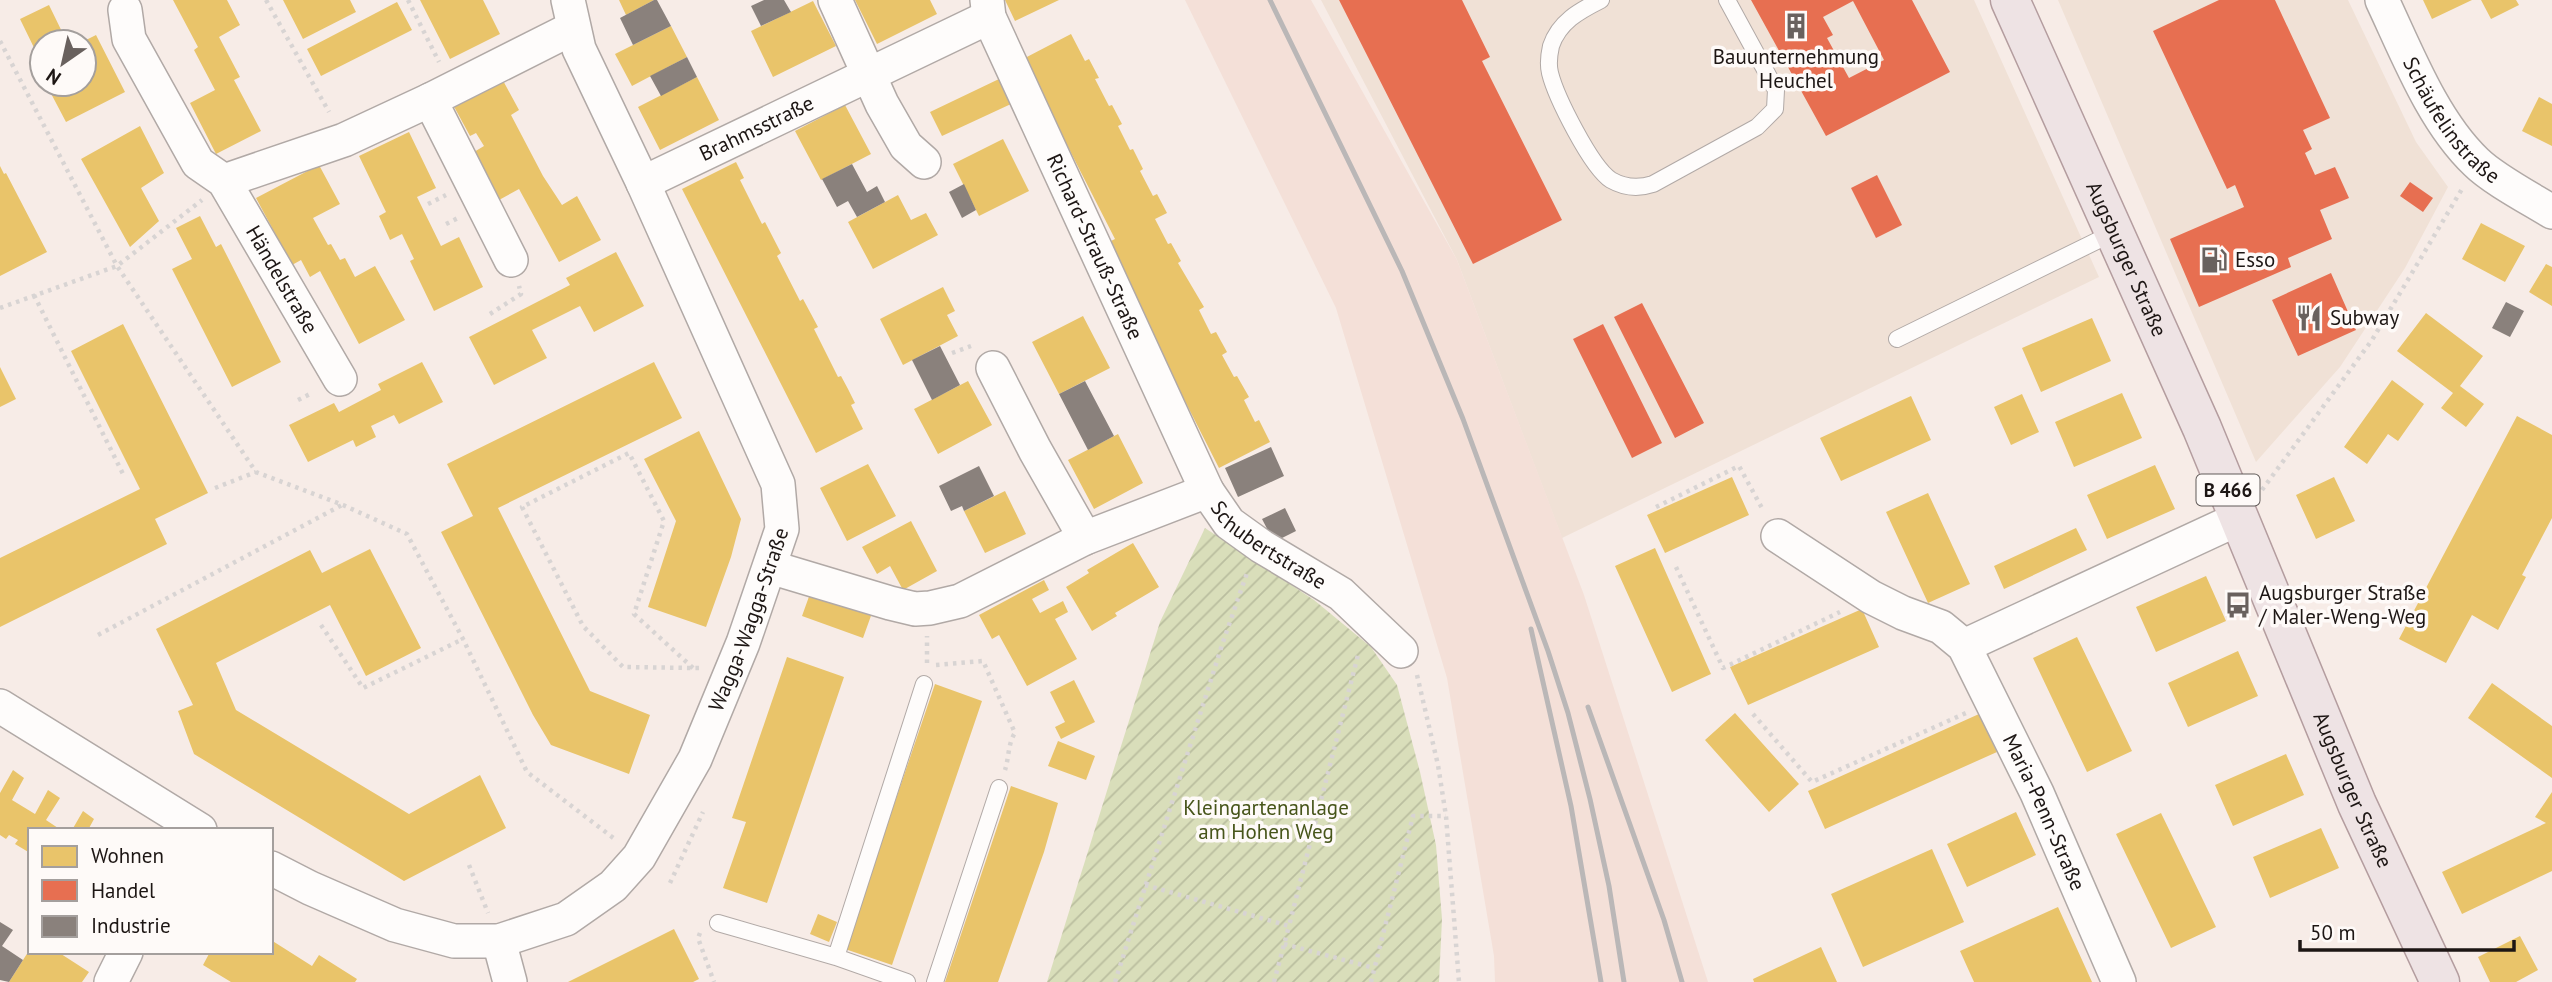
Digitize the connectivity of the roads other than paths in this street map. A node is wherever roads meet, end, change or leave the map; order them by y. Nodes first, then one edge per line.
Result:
1 (835, 0) edge
2 (1601, 0) edge
3 (1727, 0) edge
4 (2010, 0) edge
5 (2382, 0) edge
6 (988, 8) edge
7 (125, 10) dead end
8 (570, 14) edge
9 (870, 73) junction
10 (441, 94) junction
11 (924, 162) dead end
12 (224, 181) junction
13 (643, 183) junction
14 (2552, 212) edge
15 (2115, 232) junction
16 (511, 260) dead end
17 (1897, 339) dead end
18 (993, 368) dead end
19 (340, 379) dead end
20 (1207, 492) junction
21 (2240, 518) junction
22 (1778, 536) road end
23 (1085, 537) junction
24 (770, 567) junction
25 (1964, 646) junction
26 (1401, 651) road end
27 (925, 684) dead end
28 (0, 706) edge
29 (999, 788) road end
30 (197, 828) edge
31 (273, 869) edge
32 (710, 924) road end
33 (499, 941) junction
34 (126, 954) edge
35 (836, 957) junction
36 (111, 982) edge
37 (510, 982) edge
38 (907, 982) edge
39 (935, 982) edge
40 (2119, 982) edge
41 (2440, 982) edge

1 - 9 street
2 - 3 lane
4 - 15 main road, Augsburger Straße / B 466
5 - 14 street, Schäufelinstraße
6 - 9 street, Brahmsstraße
6 - 20 street, Richard-Strauß-Straße
7 - 12 street, Händelstraße
8 - 10 street
8 - 13 street, Wagga-Wagga-Straße
9 - 11 street
9 - 13 street, Brahmsstraße
10 - 12 street
10 - 16 street
12 - 19 street, Händelstraße
13 - 24 street, Wagga-Wagga-Straße
15 - 17 lane
15 - 21 main road, Augsburger Straße / B 466
18 - 23 street
20 - 23 street, Schubertstraße
20 - 26 street, Schubertstraße
21 - 25 street
21 - 41 main road, Augsburger Straße / B 466
22 - 25 street, Maria-Penn-Straße
23 - 24 street, Schubertstraße
24 - 33 street, Wagga-Wagga-Straße
25 - 40 street, Maria-Penn-Straße
27 - 35 lane
28 - 30 street
29 - 39 lane
31 - 33 street, Wagga-Wagga-Straße
32 - 35 lane
33 - 37 street
34 - 36 street
35 - 38 lane

